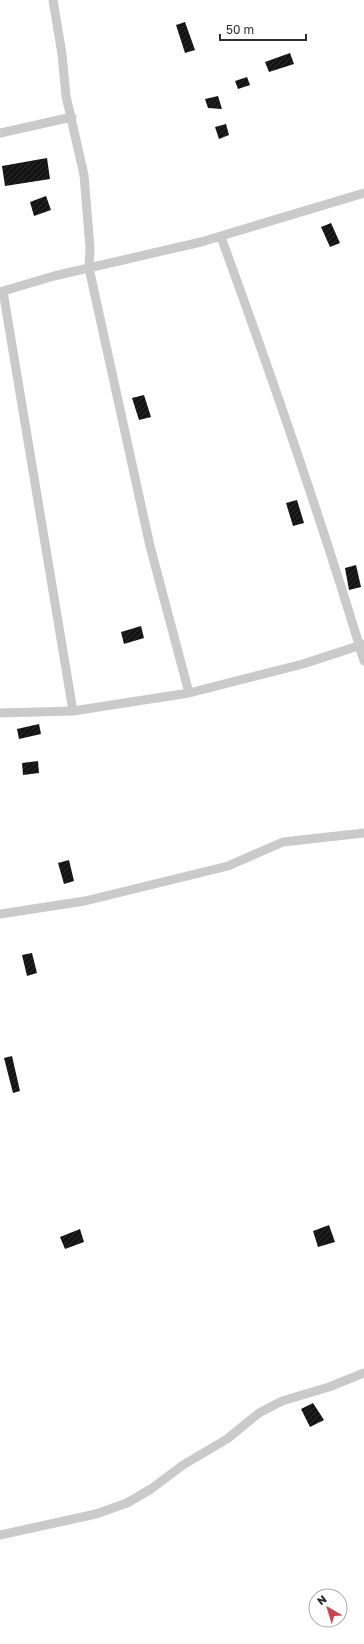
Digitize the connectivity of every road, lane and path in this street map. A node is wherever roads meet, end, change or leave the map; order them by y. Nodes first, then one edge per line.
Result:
1 (54, 0) edge
2 (72, 117) junction
3 (0, 133) edge
4 (364, 193) edge
5 (221, 236) junction
6 (89, 268) junction
7 (1, 291) edge
8 (362, 645) edge
9 (364, 661) edge
10 (189, 693) junction
11 (73, 711) junction
12 (0, 713) edge
13 (364, 833) edge
14 (0, 914) edge
15 (364, 1373) edge
16 (0, 1535) edge

1 - 2 street
2 - 3 street
2 - 6 street
4 - 5 street
5 - 6 street
5 - 8 street
6 - 7 street
6 - 10 street
7 - 11 street
8 - 9 street
8 - 10 street
10 - 11 street
11 - 12 street
13 - 14 street
15 - 16 street

